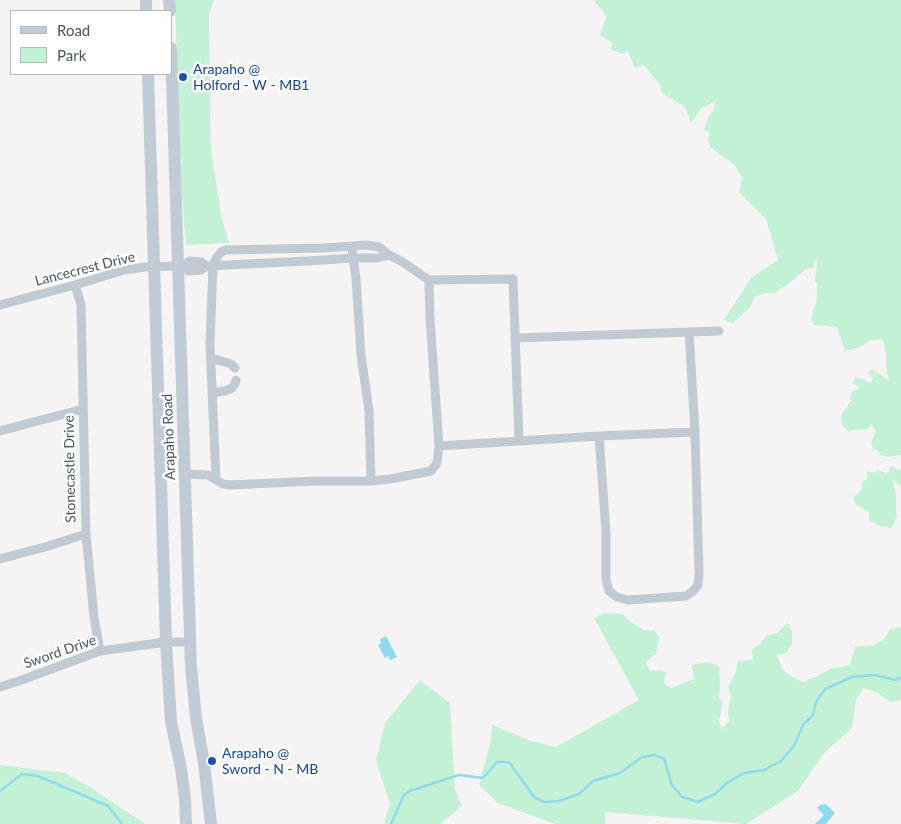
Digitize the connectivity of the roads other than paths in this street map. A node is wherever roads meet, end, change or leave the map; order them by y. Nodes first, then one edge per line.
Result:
1 (148, 75) edge
2 (172, 75) edge
3 (352, 246) junction
4 (389, 256) junction
5 (352, 258) junction
6 (177, 266) junction
7 (210, 266) junction
8 (154, 267) junction
9 (429, 280) junction
10 (76, 285) junction
11 (0, 305) edge
12 (719, 331) dead end
13 (689, 332) junction
14 (515, 338) junction
15 (210, 358) junction
16 (235, 368) dead end
17 (236, 380) dead end
18 (212, 393) junction
19 (83, 409) junction
20 (0, 431) edge
21 (695, 432) junction
22 (599, 436) junction
23 (519, 441) junction
24 (439, 446) junction
25 (185, 474) junction
26 (216, 479) junction
27 (371, 481) junction
28 (86, 534) junction
29 (0, 559) edge
30 (166, 642) junction
31 (190, 642) junction
32 (100, 651) junction
33 (0, 687) edge
34 (186, 824) edge
35 (210, 824) edge

1 - 8 main road, Arapaho Road
2 - 6 main road, Arapaho Road
3 - 4 street
3 - 5 street
3 - 7 street
4 - 5 street
4 - 9 street
5 - 7 street
5 - 27 street
6 - 8 street, Lancecrest Drive
6 - 25 main road, Arapaho Road
7 - 15 street
8 - 10 street, Lancecrest Drive
8 - 30 main road, Arapaho Road
9 - 14 street
9 - 24 street
10 - 11 street, Lancecrest Drive
10 - 19 street, Stonecastle Drive
12 - 13 street
13 - 14 street
13 - 21 street
14 - 23 street
15 - 16 street
15 - 18 street
17 - 18 street
18 - 26 street
19 - 20 street
19 - 28 street, Stonecastle Drive
21 - 22 street
21 - 22 street
22 - 23 street
23 - 24 street
24 - 27 street
25 - 26 street
25 - 31 main road, Arapaho Road
26 - 27 street
28 - 29 street
28 - 32 street, Stonecastle Drive
30 - 31 street, Sword Drive
30 - 32 street, Sword Drive
30 - 34 main road, Arapaho Road
31 - 35 main road, Arapaho Road
32 - 33 street, Sword Drive

